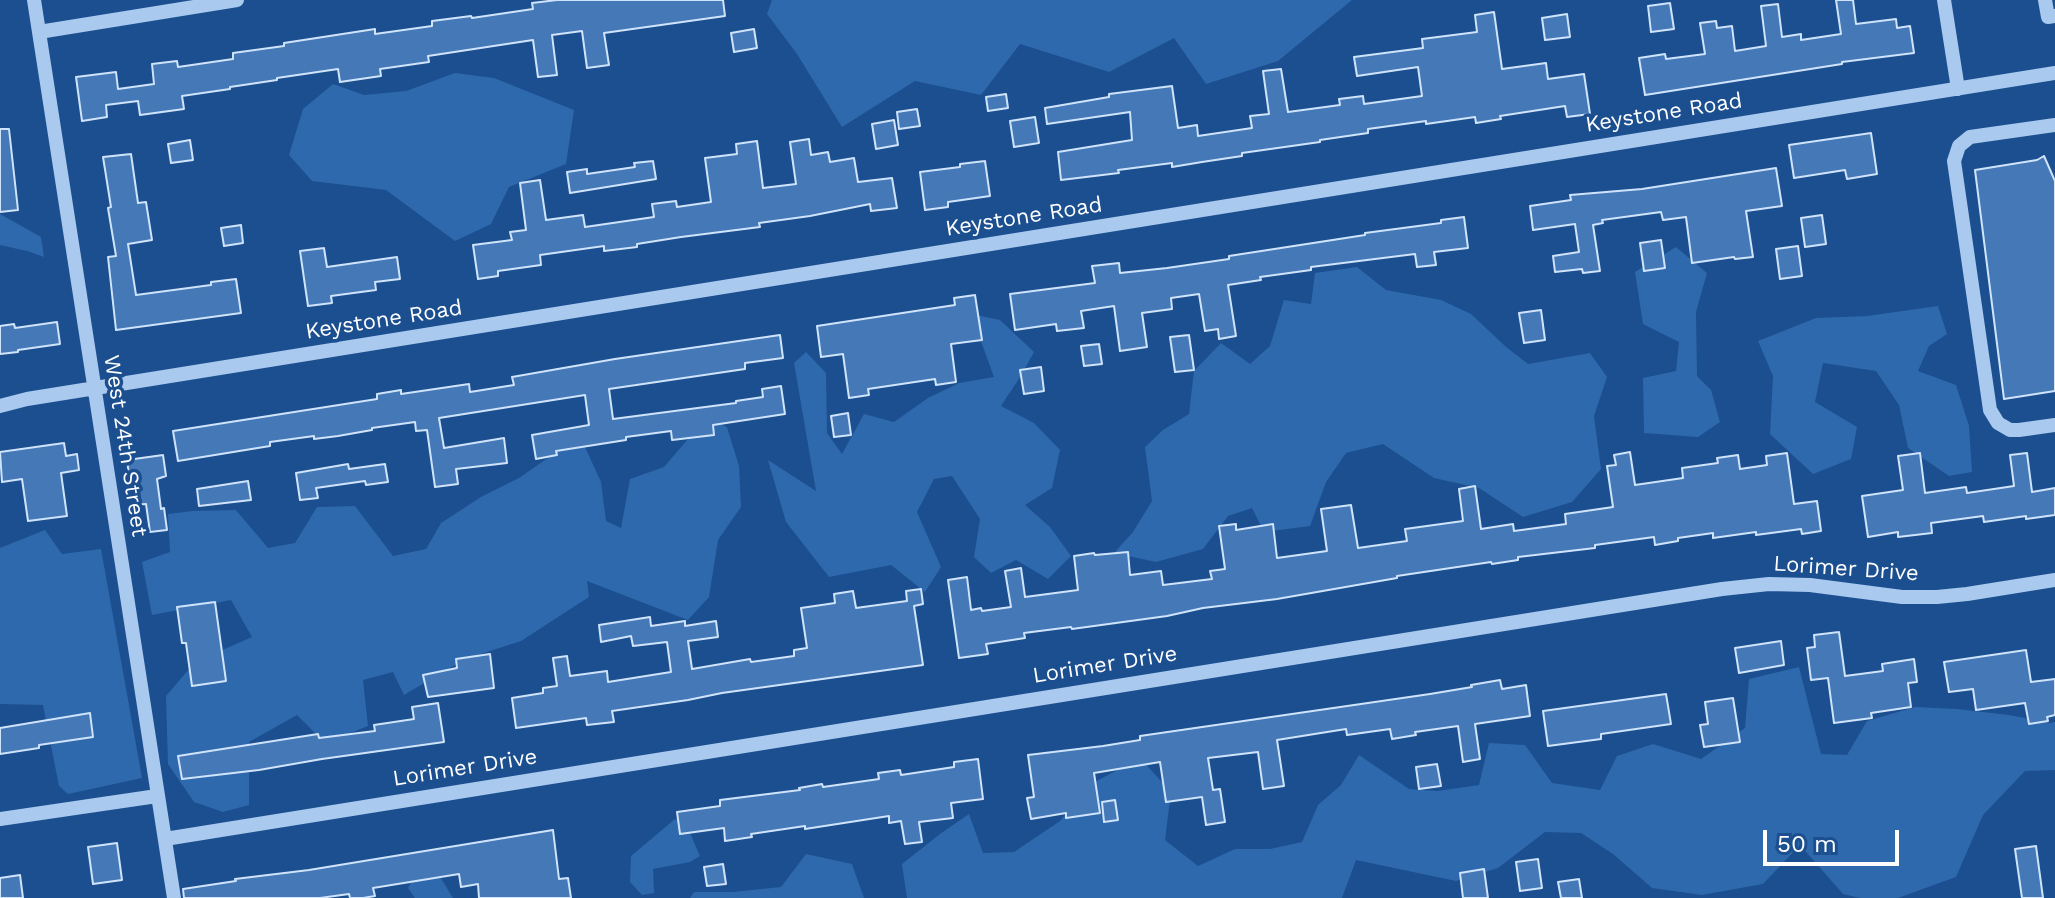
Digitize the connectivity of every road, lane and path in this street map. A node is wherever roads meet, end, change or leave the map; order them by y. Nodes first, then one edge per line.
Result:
1 (34, 0) edge
2 (237, 0) edge
3 (1944, 0) edge
4 (2045, 0) edge
5 (2055, 16) edge
6 (39, 32) junction
7 (2055, 73) edge
8 (1958, 89) junction
9 (2055, 125) edge
10 (94, 390) junction
11 (0, 406) edge
12 (2055, 425) edge
13 (2055, 580) edge
14 (157, 796) junction
15 (0, 819) edge
16 (165, 839) junction
17 (174, 898) edge

1 - 6 street, West 24th Street
2 - 6 street
3 - 8 street
4 - 5 street
6 - 10 street, West 24th Street
7 - 8 street, Keystone Road
8 - 10 street, Keystone Road
9 - 12 street
10 - 11 street, Keystone Road
10 - 14 street, West 24th Street
13 - 16 street, Lorimer Drive
14 - 15 street
14 - 16 street, West 24th Street
16 - 17 street, West 24th Street

